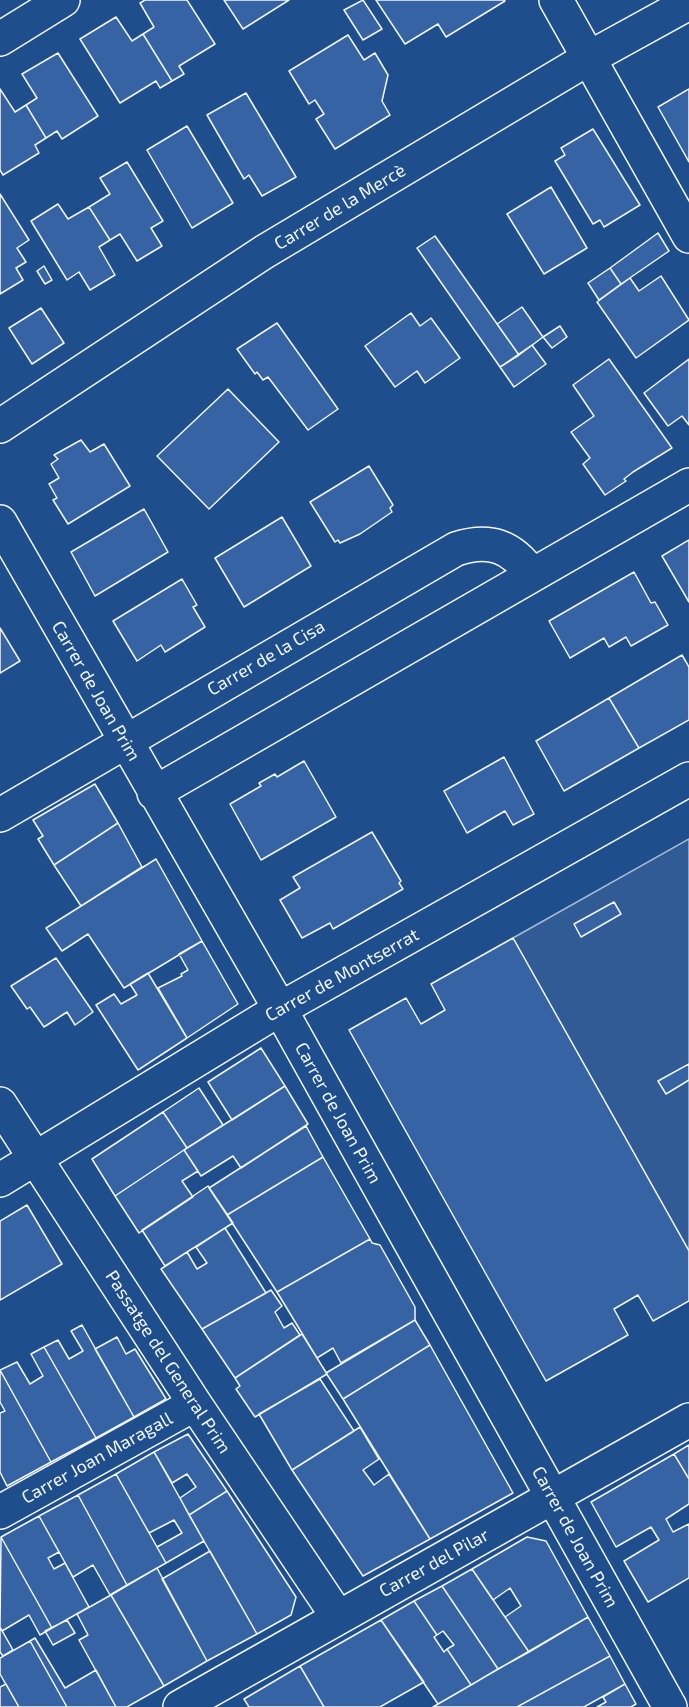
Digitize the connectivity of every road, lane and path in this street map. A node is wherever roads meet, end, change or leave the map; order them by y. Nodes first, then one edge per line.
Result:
1 (63, 0) edge
2 (556, 0) edge
3 (689, 3) edge
4 (0, 39) edge
5 (589, 58) junction
6 (689, 236) edge
7 (0, 426) edge
8 (689, 485) edge
9 (0, 522) edge
10 (532, 575) junction
11 (124, 740) junction
12 (689, 779) edge
13 (154, 793) junction
14 (0, 814) edge
15 (280, 1009) junction
16 (0, 1104) edge
17 (36, 1160) junction
18 (0, 1180) edge
19 (195, 1404) junction
20 (689, 1419) edge
21 (552, 1497) junction
22 (0, 1512) edge
23 (338, 1617) junction
24 (180, 1707) edge
25 (670, 1707) edge

1 - 4 street
2 - 5 street
3 - 5 street, Carrer de la Mercè
5 - 6 street
5 - 7 street, Carrer de la Mercè
8 - 10 street
9 - 11 street, Carrer de Joan Prim
10 - 11 street, Carrer de la Cisa
10 - 13 street
11 - 13 street, Carrer de Joan Prim
11 - 14 street, Carrer de la Cisa
12 - 15 street, Carrer de Montserrat
13 - 15 street, Carrer de Joan Prim
15 - 17 street, Carrer de Montserrat
15 - 21 street, Carrer de Joan Prim
16 - 17 street, Passatge del General Prim
17 - 18 street, Carrer de Montserrat
17 - 19 street, Passatge del General Prim
19 - 22 street, Carrer Joan Maragall
19 - 23 street, Passatge del General Prim
20 - 21 street, Carrer del Pilar
21 - 23 street, Carrer del Pilar
21 - 25 street, Carrer de Joan Prim
23 - 24 street, Carrer del Pilar

